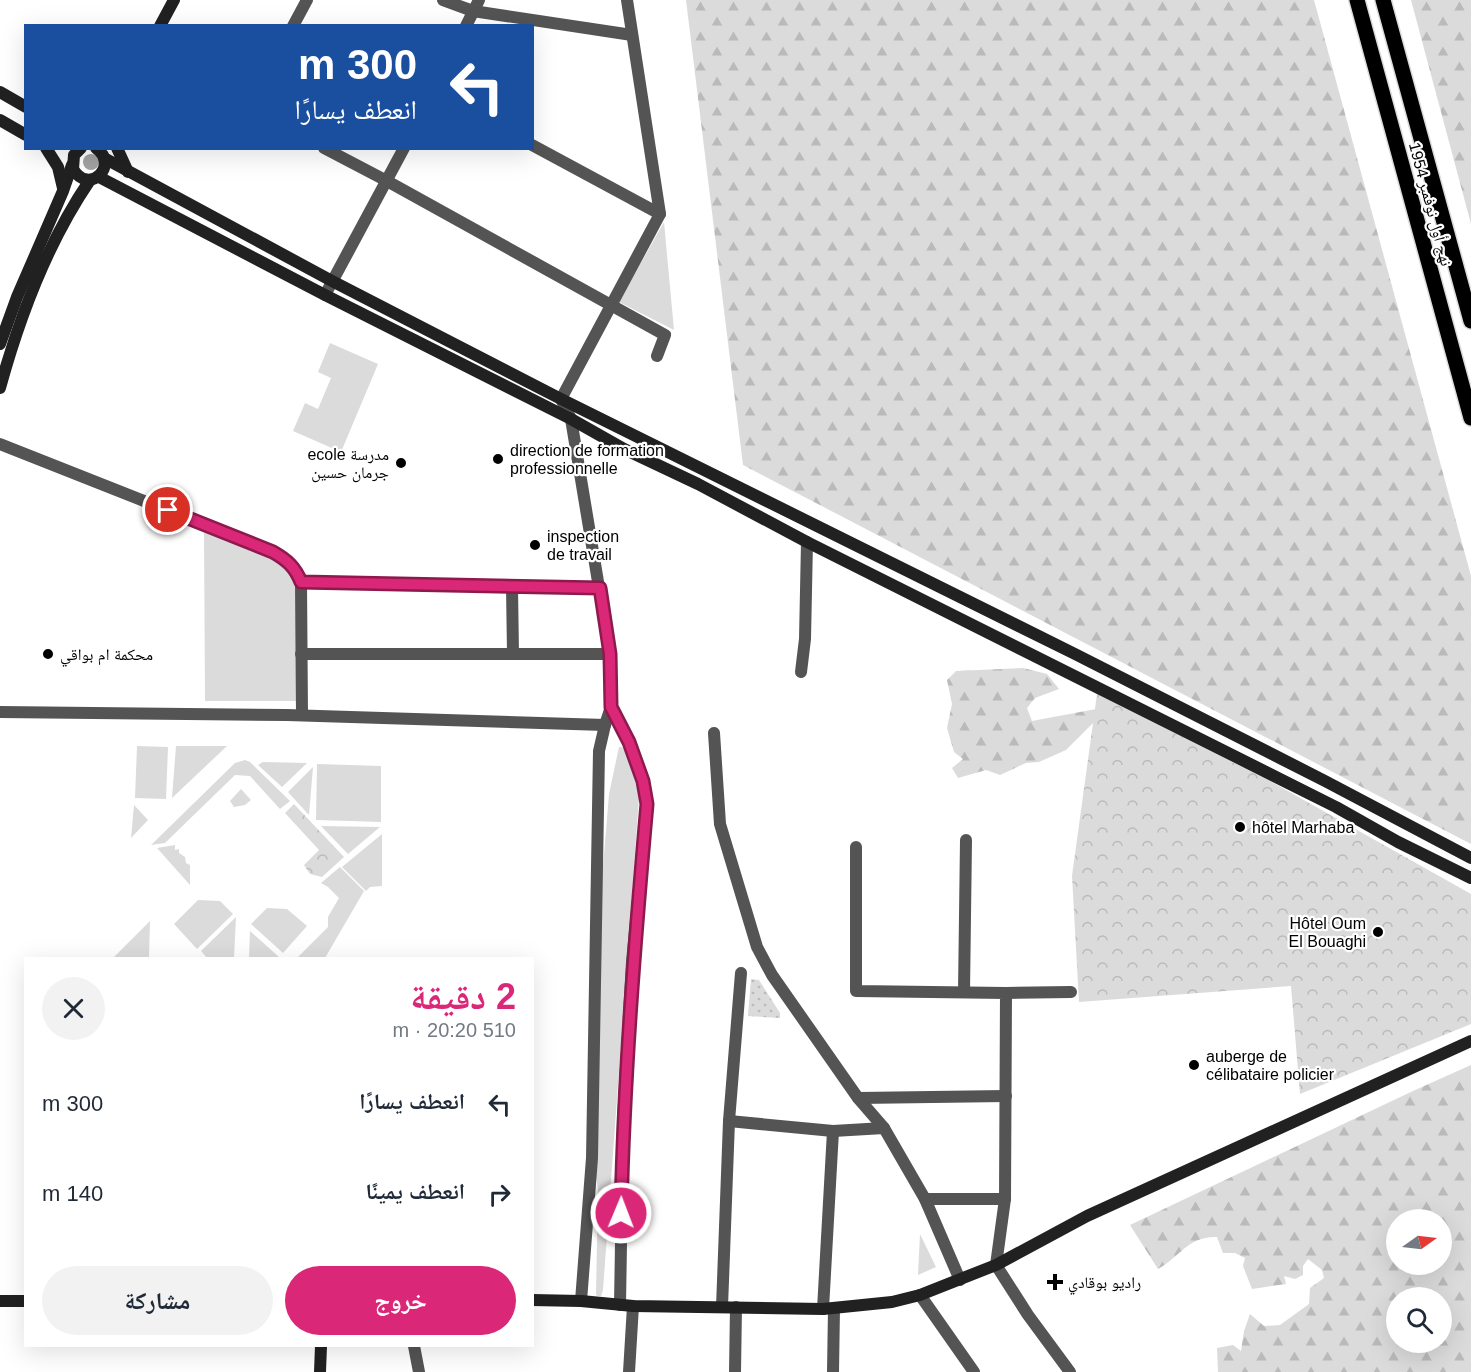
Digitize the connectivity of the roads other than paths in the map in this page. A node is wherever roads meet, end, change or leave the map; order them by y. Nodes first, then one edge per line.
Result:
1 (174, 0) edge
2 (307, 0) edge
3 (442, 0) edge
4 (627, 0) edge
5 (1357, 0) edge
6 (1383, 0) edge
7 (476, 5) edge
8 (161, 24) edge
9 (294, 24) edge
10 (467, 24) edge
11 (632, 35) junction
12 (0, 92) edge
13 (24, 106) edge
14 (0, 120) edge
15 (24, 134) edge
16 (534, 146) edge
17 (48, 150) edge
18 (50, 150) edge
19 (79, 150) edge
20 (118, 150) edge
21 (328, 150) edge
22 (403, 150) edge
23 (103, 153) edge
24 (72, 165) junction
25 (129, 173) junction
26 (94, 178) junction
27 (387, 181) junction
28 (63, 191) junction
29 (660, 213) junction
30 (332, 280) junction
31 (325, 295) junction
32 (612, 305) junction
33 (1471, 321) edge
34 (0, 344) edge
35 (657, 356) dead end
36 (0, 388) edge
37 (561, 399) junction
38 (1471, 418) edge
39 (571, 419) junction
40 (0, 444) edge
41 (807, 542) junction
42 (301, 582) junction
43 (512, 587) junction
44 (600, 588) junction
45 (301, 654) junction
46 (513, 654) junction
47 (610, 654) junction
48 (801, 672) dead end
49 (611, 707) junction
50 (0, 712) edge
51 (302, 715) junction
52 (605, 725) junction
53 (714, 733) dead end
54 (966, 840) dead end
55 (856, 847) dead end
56 (1471, 858) edge
57 (1471, 878) edge
58 (741, 972) dead end
59 (964, 992) junction
60 (1071, 992) dead end
61 (1006, 993) junction
62 (1471, 1041) edge
63 (1006, 1096) junction
64 (858, 1098) junction
65 (729, 1121) junction
66 (884, 1128) junction
67 (833, 1131) junction
68 (924, 1199) junction
69 (1005, 1199) junction
70 (996, 1265) junction
71 (960, 1280) junction
72 (920, 1295) junction
73 (534, 1300) edge
74 (0, 1301) edge
75 (24, 1301) edge
76 (581, 1301) junction
77 (620, 1305) junction
78 (633, 1306) junction
79 (722, 1306) junction
80 (736, 1308) junction
81 (829, 1309) junction
82 (321, 1347) edge
83 (414, 1347) edge
84 (971, 1371) edge
85 (320, 1372) edge
86 (419, 1372) edge
87 (629, 1372) edge
88 (735, 1372) edge
89 (833, 1372) edge
90 (1070, 1372) edge

1 - 8 main road
2 - 9 street
3 - 7 street
4 - 11 street
5 - 38 main road, نهج أول نوفمبر 1954
6 - 33 main road, نهج أول نوفمبر 1954
7 - 10 street
7 - 11 street
11 - 29 street
12 - 13 main road
14 - 15 main road
16 - 29 street
17 - 28 main road
18 - 24 main road
19 - 24 main road
20 - 25 main road
21 - 27 street
22 - 27 street
23 - 25 main road
23 - 26 main road
24 - 26 main road
24 - 28 main road
25 - 30 main road
26 - 31 main road
26 - 36 main road
27 - 30 street
27 - 32 street
28 - 34 main road
29 - 32 street
30 - 31 street
30 - 37 main road
31 - 39 main road
32 - 35 street
32 - 37 street
37 - 39 street
37 - 56 main road
39 - 41 main road
39 - 44 street
40 - 42 street
41 - 48 street
41 - 57 main road
42 - 43 street
42 - 45 street
43 - 44 street
43 - 46 street
44 - 47 street
45 - 46 street
45 - 51 street
46 - 47 street
47 - 49 street
49 - 52 street
49 - 77 street
50 - 51 street
51 - 52 street
52 - 76 street
53 - 64 street
54 - 59 street
55 - 59 street
58 - 65 street
59 - 61 street
60 - 61 street
61 - 63 street
62 - 70 main road
63 - 64 street
63 - 69 street
64 - 66 street
65 - 67 street
65 - 79 street
66 - 67 street
66 - 68 street
67 - 81 street
68 - 69 street
68 - 71 street
69 - 70 street
70 - 71 main road
70 - 90 street
71 - 72 main road
72 - 81 main road
72 - 84 street
73 - 76 main road
74 - 75 main road
76 - 77 main road
77 - 78 main road
78 - 79 main road
78 - 87 street
79 - 80 main road
80 - 81 main road
80 - 88 street
81 - 89 street
82 - 85 main road
83 - 86 street

